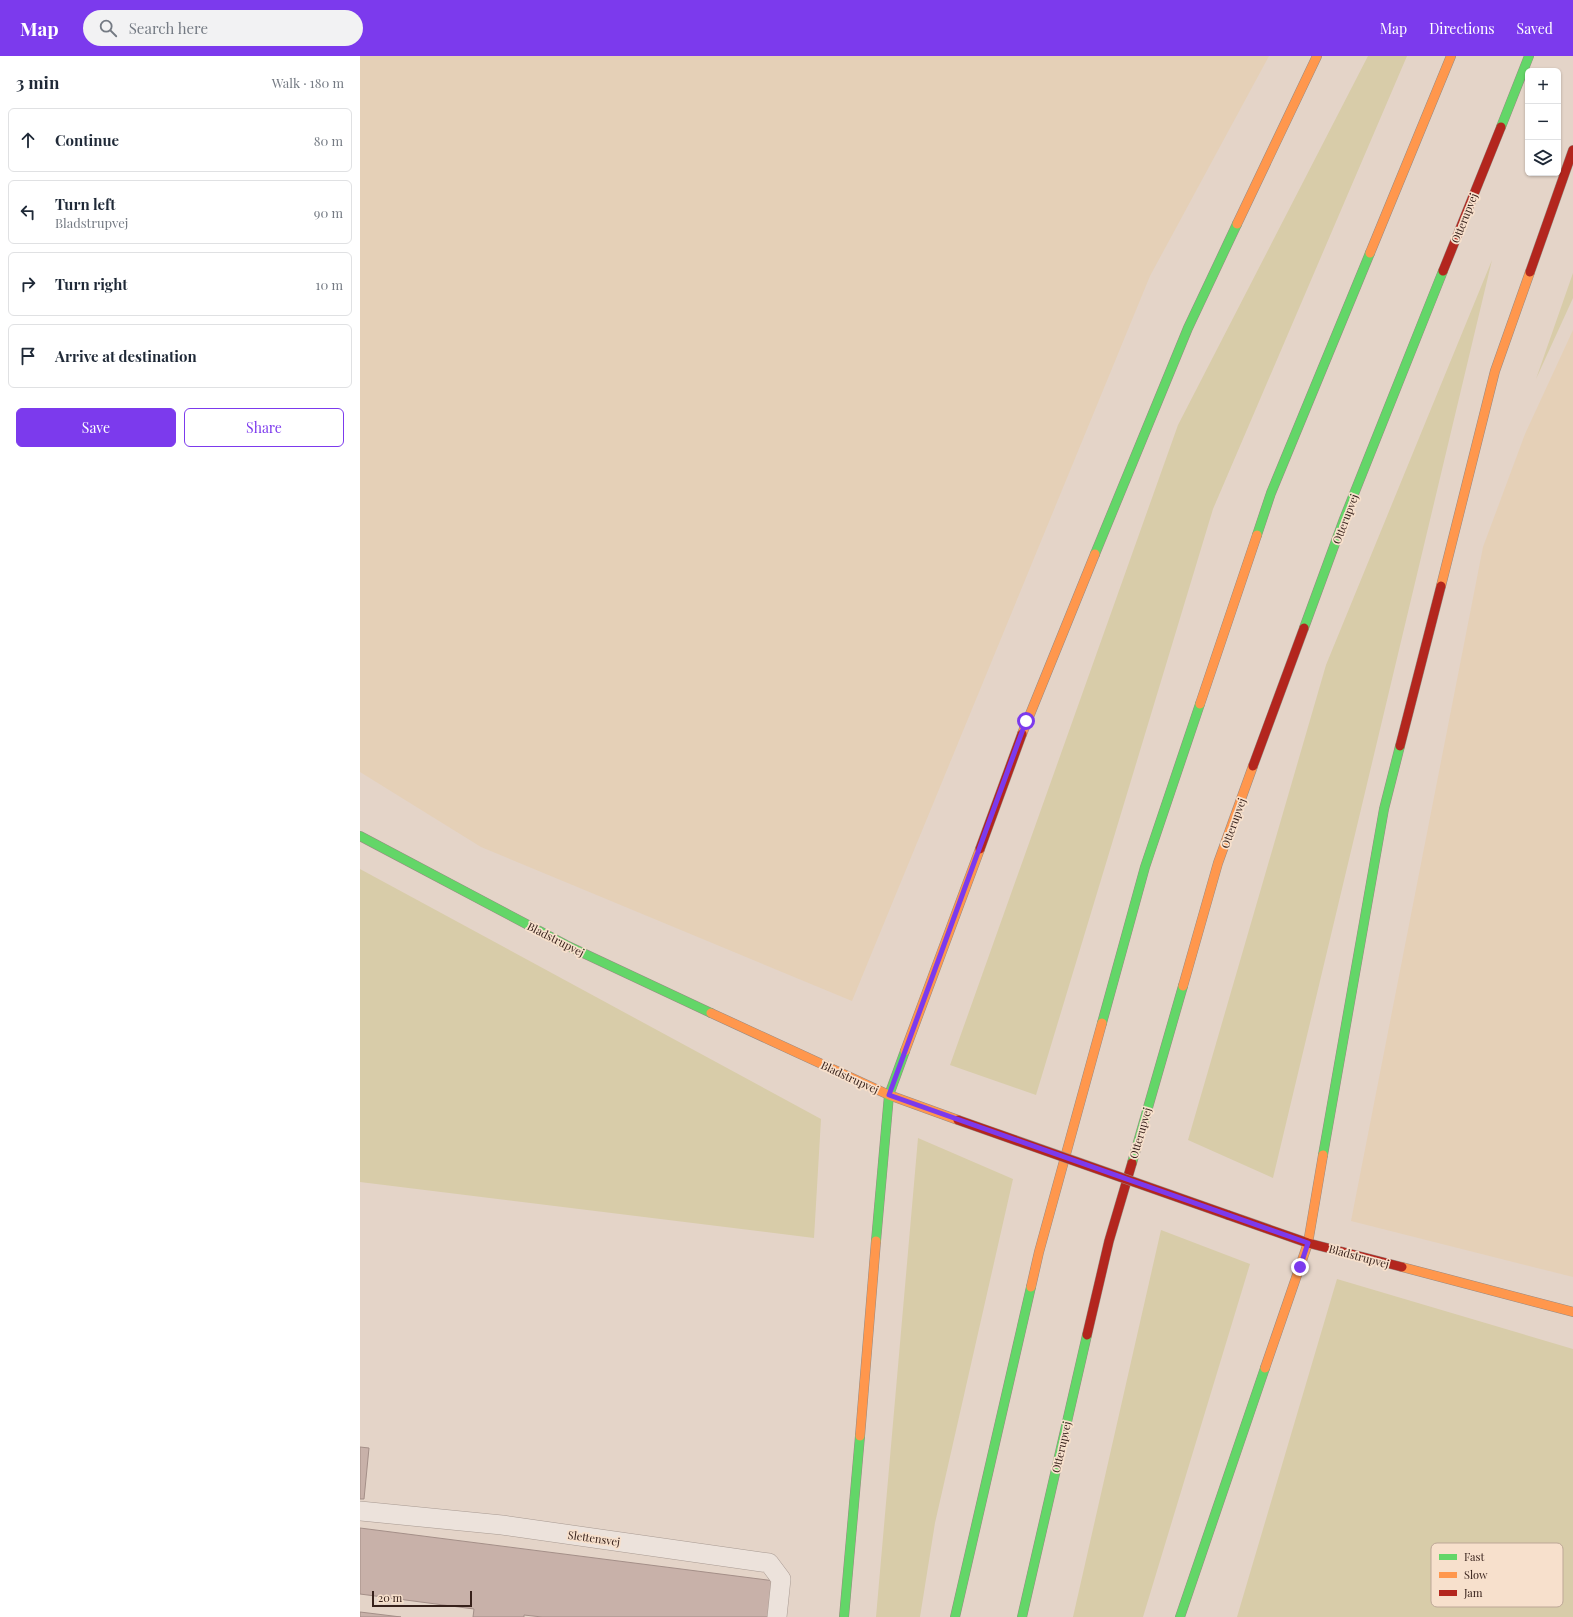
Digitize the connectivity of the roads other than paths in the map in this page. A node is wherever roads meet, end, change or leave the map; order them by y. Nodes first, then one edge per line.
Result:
1 (1317, 56) edge
2 (1451, 56) edge
3 (1529, 56) edge
4 (1573, 150) edge
5 (360, 836) edge
6 (889, 1095) junction
7 (1308, 1243) junction
8 (1573, 1312) edge
9 (360, 1511) edge
10 (777, 1617) edge
11 (844, 1617) edge
12 (955, 1617) edge
13 (1022, 1617) edge
14 (1180, 1617) edge

1 - 6 main road
2 - 12 main road
3 - 13 main road, Otterupvej
4 - 7 main road
5 - 6 main road, Bladstrupvej
6 - 7 main road, Bladstrupvej, bridge
6 - 11 main road
7 - 8 main road, Bladstrupvej
7 - 14 main road
9 - 10 lane, Slettensvej

